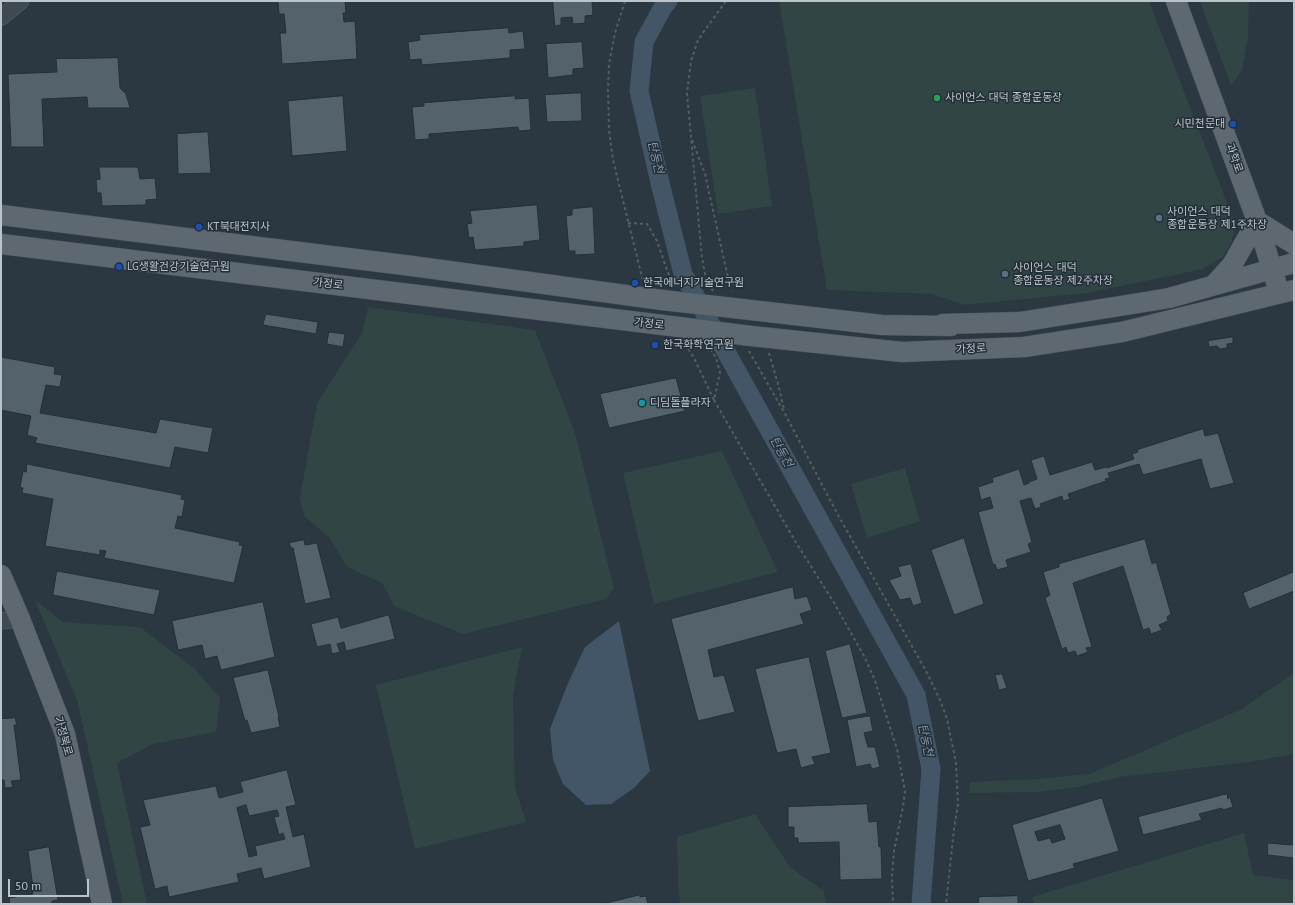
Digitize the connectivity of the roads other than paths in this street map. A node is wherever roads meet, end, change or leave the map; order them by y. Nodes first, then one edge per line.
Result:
1 (21, 1) edge
2 (1176, 1) edge
3 (1, 17) edge
4 (1, 216) edge
5 (1257, 221) junction
6 (1, 244) edge
7 (1294, 244) edge
8 (1294, 263) edge
9 (1272, 269) junction
10 (1214, 285) junction
11 (1287, 292) edge
12 (1, 576) edge
13 (11, 620) edge
14 (102, 904) edge

1 - 3 lane
2 - 5 main road, 과학로
4 - 10 main road, bridge
5 - 7 main road
5 - 9 main road, 과학로
5 - 10 main road
6 - 11 main road, 가정로, bridge
8 - 9 main road
9 - 10 main road
9 - 11 main road, 과학로
12 - 13 main road, 가정북로
13 - 14 main road, 가정북로

